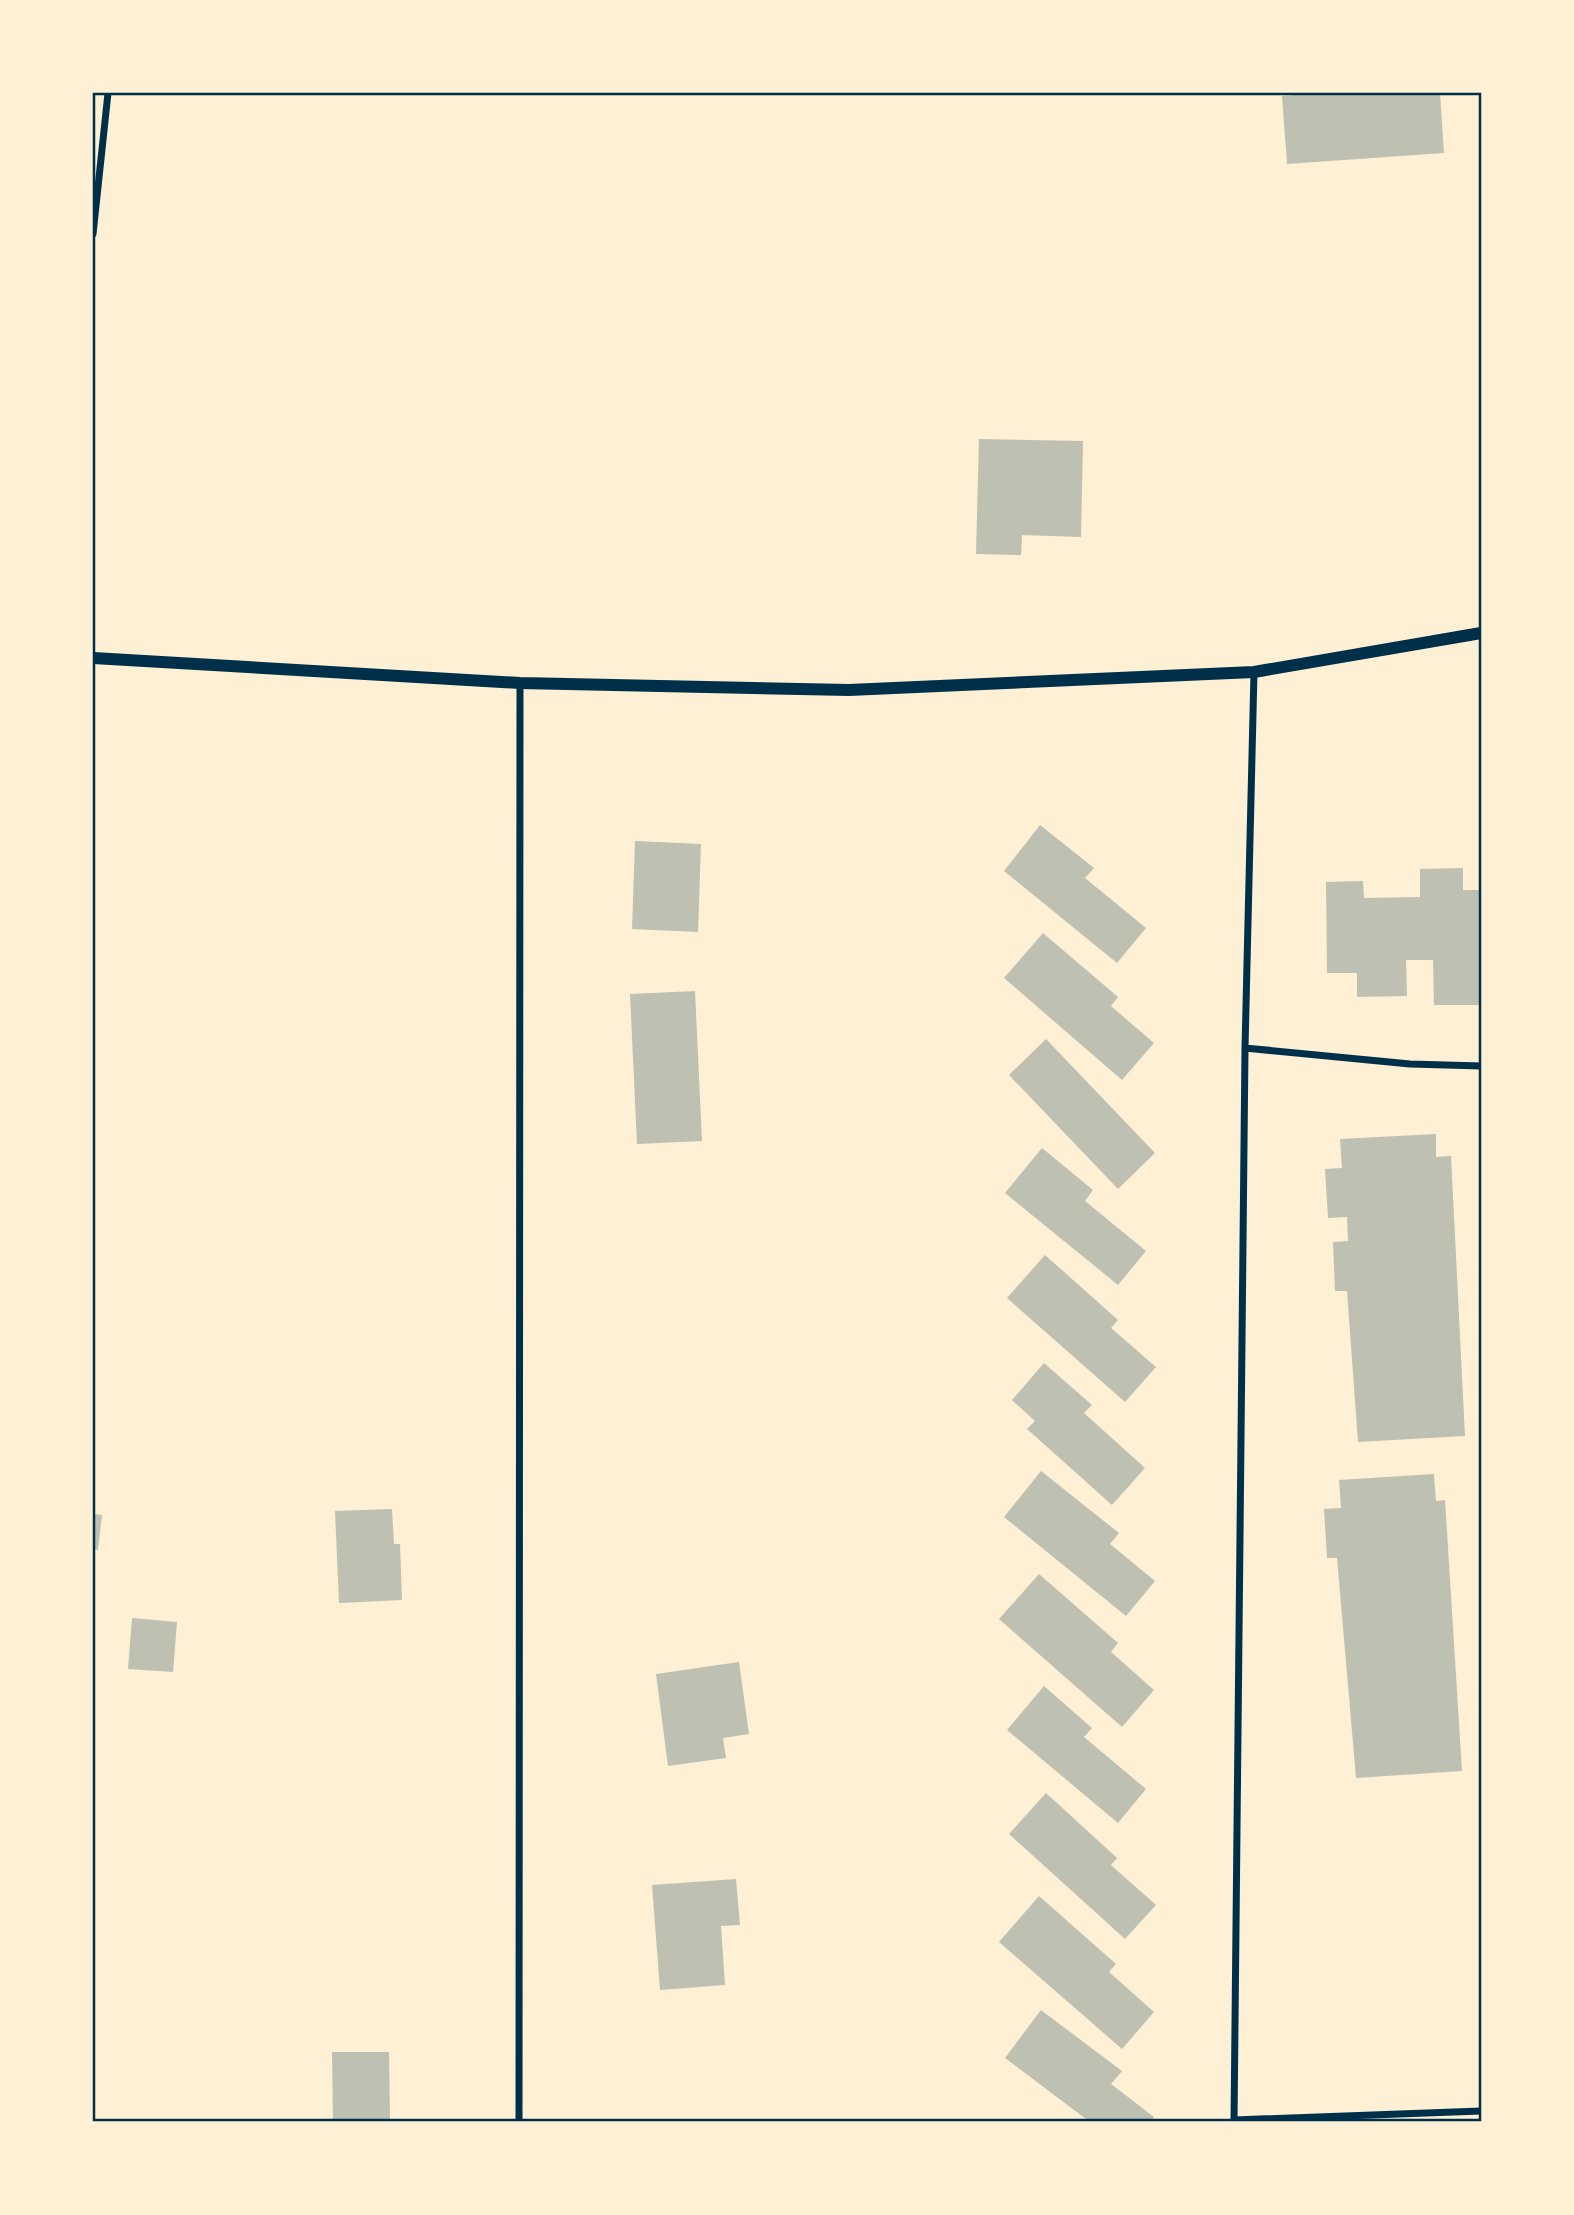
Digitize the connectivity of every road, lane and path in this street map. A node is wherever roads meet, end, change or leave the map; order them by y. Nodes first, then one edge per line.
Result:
1 (108, 93) edge
2 (93, 234) edge
3 (1481, 633) edge
4 (93, 658) edge
5 (1254, 671) junction
6 (520, 683) junction
7 (1245, 1048) junction
8 (1481, 1066) edge
9 (1481, 2111) edge
10 (1234, 2121) edge
11 (519, 2122) edge

1 - 2 street
3 - 5 street
4 - 6 street
5 - 6 street
5 - 7 street
6 - 11 street
7 - 8 street
7 - 10 street
9 - 10 street

